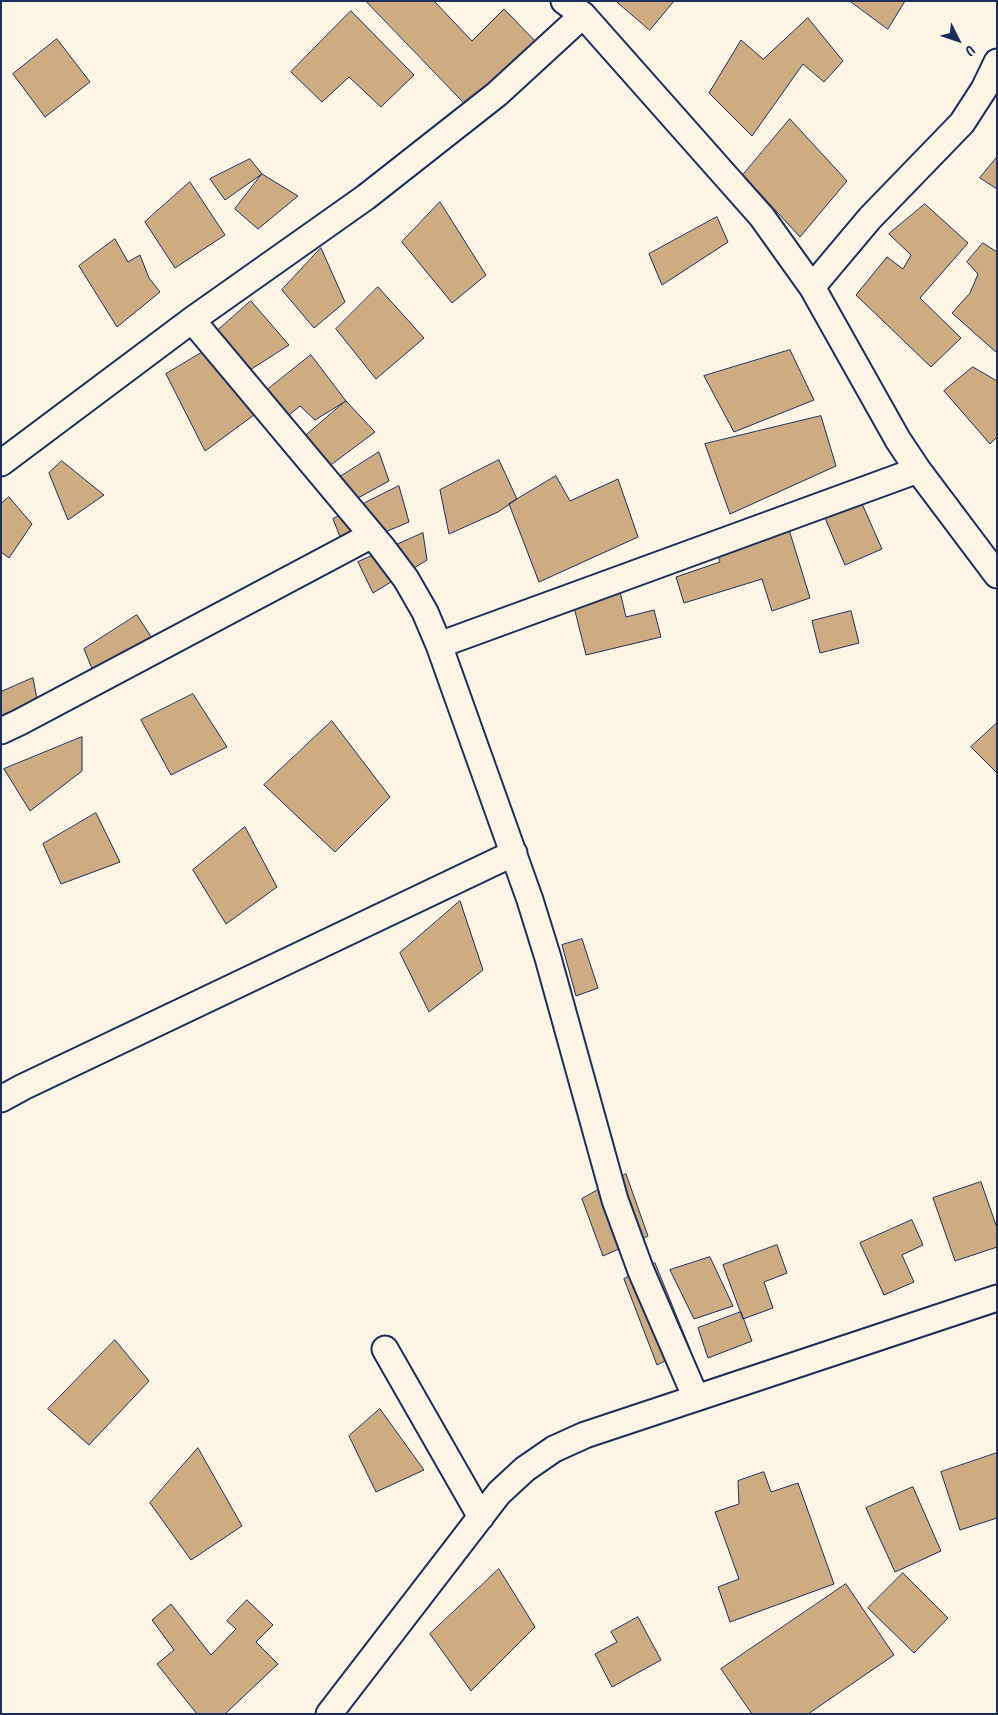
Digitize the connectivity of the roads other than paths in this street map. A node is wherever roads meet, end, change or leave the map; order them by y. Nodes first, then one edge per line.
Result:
1 (573, 8) edge
2 (997, 62) edge
3 (812, 287) junction
4 (192, 320) junction
5 (1, 463) edge
6 (918, 470) junction
7 (372, 535) junction
8 (997, 575) edge
9 (439, 645) junction
10 (1, 730) edge
11 (514, 853) junction
12 (1, 1099) edge
13 (997, 1298) edge
14 (385, 1350) dead end
15 (696, 1398) junction
16 (481, 1517) junction
17 (329, 1714) edge

1 - 3 street
1 - 4 street
2 - 3 street
3 - 6 street
4 - 5 street
4 - 7 street
6 - 8 street
6 - 9 street
7 - 9 street
7 - 10 street
9 - 11 street
11 - 12 street
11 - 15 street
13 - 15 street
14 - 16 street
15 - 16 street
16 - 17 street

